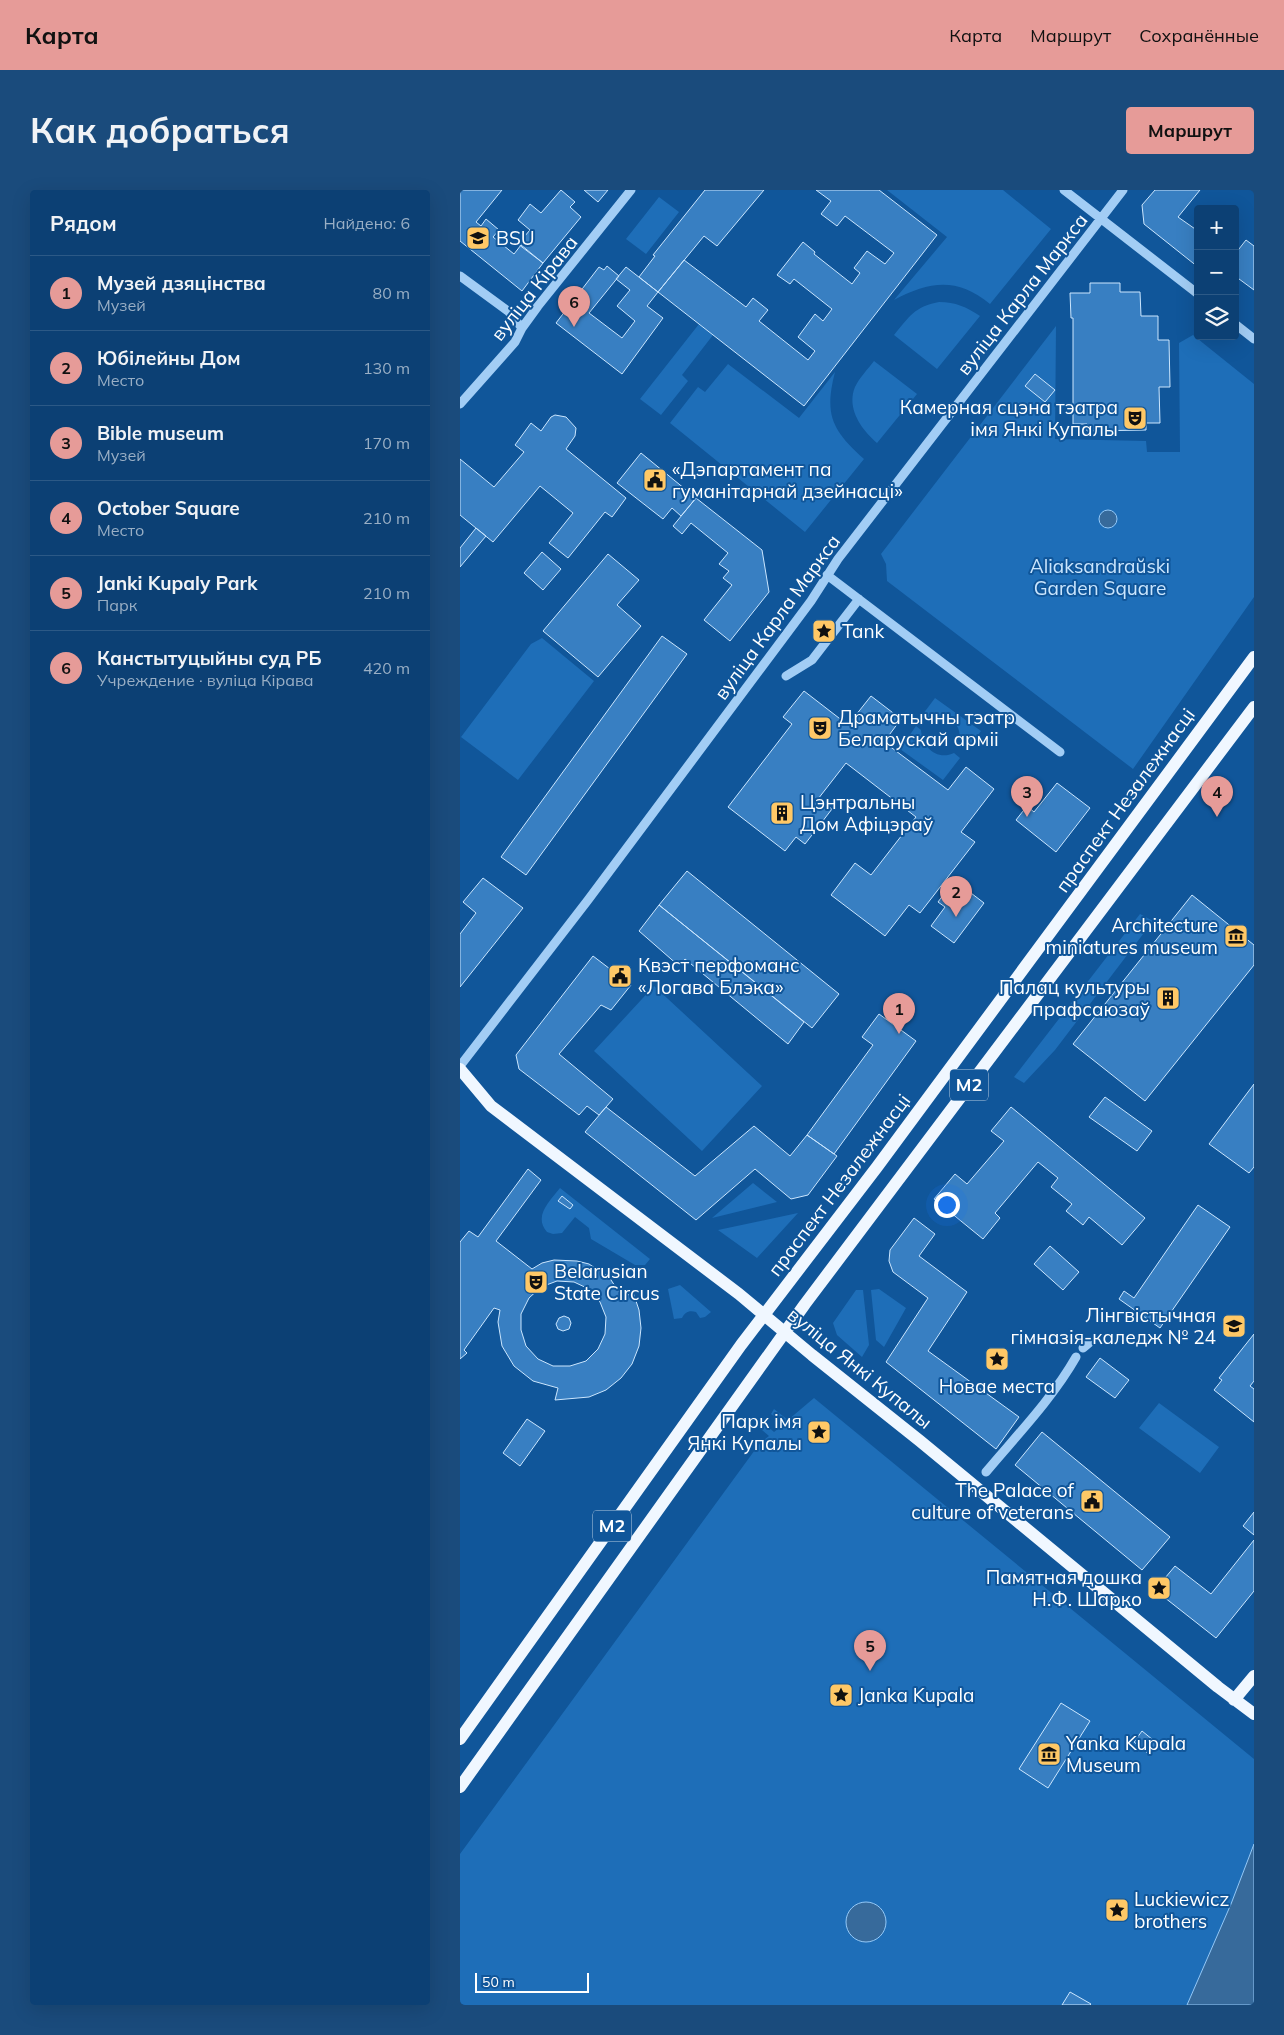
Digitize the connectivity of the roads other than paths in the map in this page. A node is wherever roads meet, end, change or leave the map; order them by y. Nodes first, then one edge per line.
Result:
1 (631, 190) edge
2 (1064, 190) edge
3 (1123, 190) edge
4 (1100, 220) junction
5 (460, 276) edge
6 (1194, 291) edge
7 (1239, 327) edge
8 (522, 328) junction
9 (1254, 339) edge
10 (460, 404) edge
11 (827, 575) junction
12 (859, 599) junction
13 (1254, 657) edge
14 (786, 676) dead end
15 (1254, 707) edge
16 (1060, 752) dead end
17 (460, 1067) edge
18 (764, 1314) junction
19 (785, 1332) junction
20 (1076, 1357) dead end
21 (986, 1472) dead end
22 (1254, 1676) edge
23 (1234, 1700) junction
24 (1254, 1714) edge
25 (1254, 1720) edge
26 (460, 1739) edge
27 (460, 1787) edge

1 - 8 street, вуліца Кірава
2 - 4 street
3 - 4 street, вуліца Карла Маркса
4 - 6 street
4 - 11 street, вуліца Карла Маркса
5 - 8 street
7 - 9 street
8 - 10 street, вуліца Кірава
11 - 12 street
11 - 17 street, вуліца Карла Маркса
12 - 14 street
12 - 16 street
13 - 18 main road, праспект Незалежнасці / М2
15 - 19 main road, М2
17 - 18 main road, вуліца Янкі Купалы
18 - 19 main road, вуліца Янкі Купалы
18 - 26 main road, праспект Незалежнасці / М2
19 - 23 main road, вуліца Янкі Купалы
19 - 27 main road, М2
20 - 21 street
22 - 23 main road
23 - 24 main road, вуліца Янкі Купалы
23 - 25 main road, вуліца Янкі Купалы

